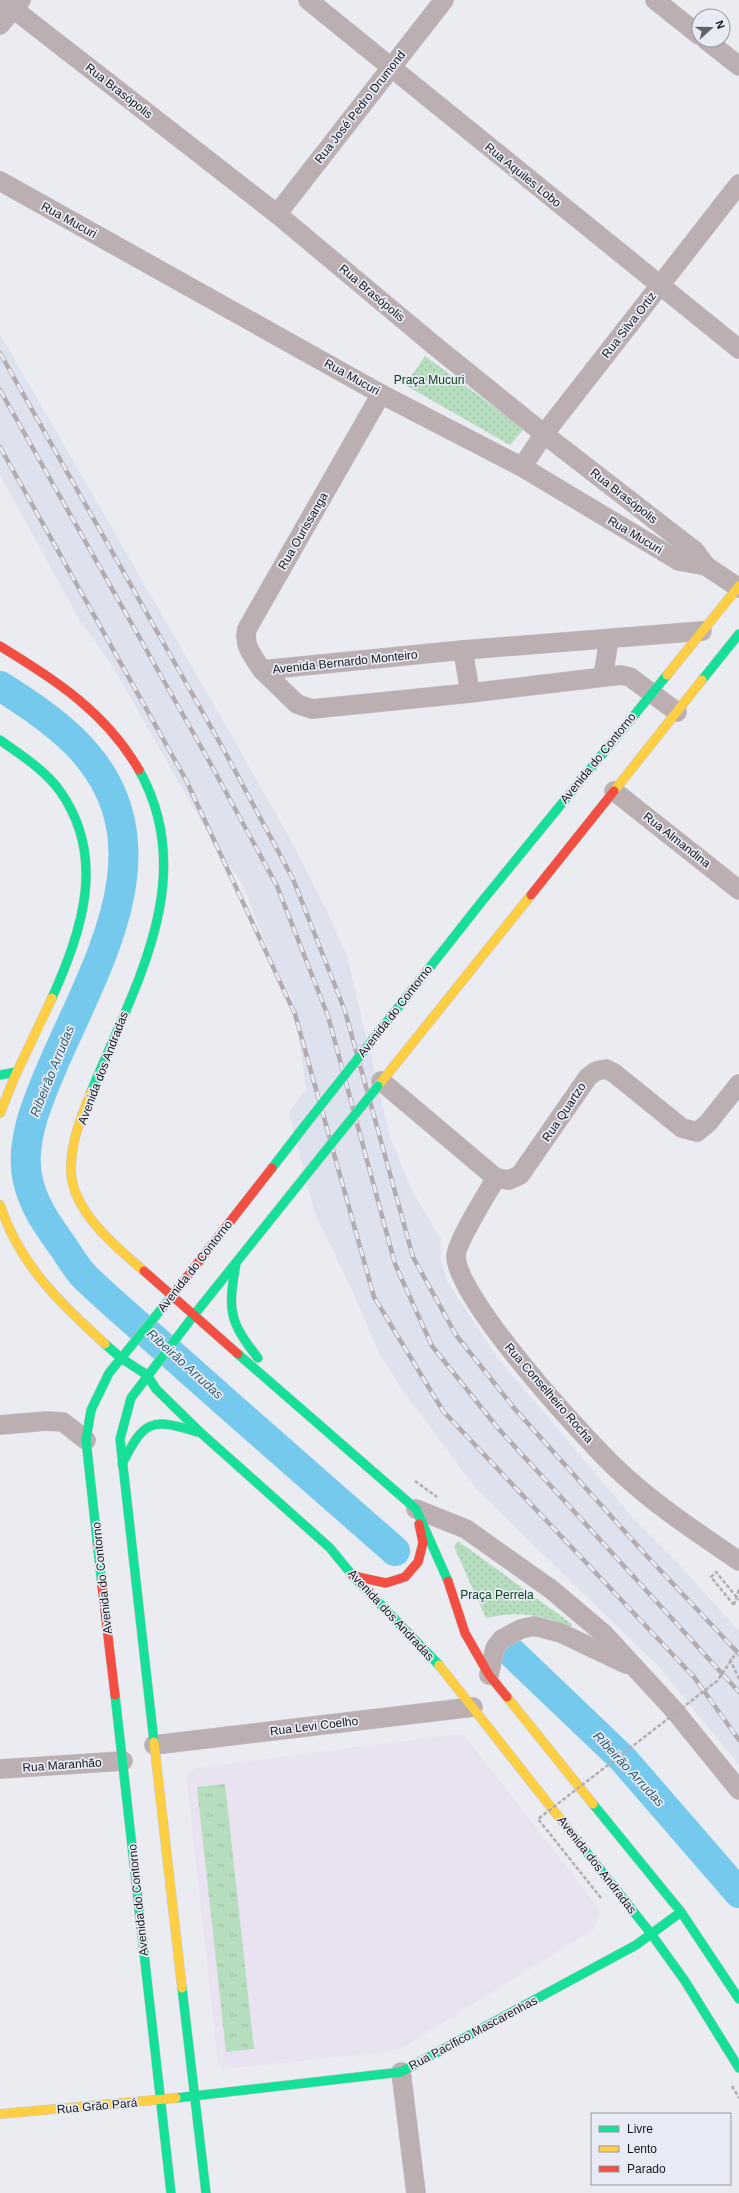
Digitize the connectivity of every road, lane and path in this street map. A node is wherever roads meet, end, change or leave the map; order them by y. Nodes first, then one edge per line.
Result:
1 (308, 0) edge
2 (444, 0) edge
3 (655, 0) edge
4 (12, 3) edge
5 (0, 25) edge
6 (691, 29) edge
7 (716, 48) edge
8 (739, 66) edge
9 (391, 67) junction
10 (0, 181) edge
11 (739, 184) edge
12 (277, 214) junction
13 (660, 286) junction
14 (739, 350) edge
15 (381, 394) junction
16 (544, 434) junction
17 (522, 467) junction
18 (706, 566) junction
19 (738, 587) edge
20 (702, 631) junction
21 (739, 634) edge
22 (609, 639) junction
23 (0, 646) edge
24 (463, 650) junction
25 (262, 670) junction
26 (603, 677) junction
27 (651, 693) junction
28 (470, 694) junction
29 (677, 712) junction
30 (2, 743) edge
31 (614, 791) junction
32 (739, 890) edge
33 (16, 1072) junction
34 (0, 1075) edge
35 (380, 1084) junction
36 (739, 1084) edge
37 (0, 1113) edge
38 (496, 1178) junction
39 (0, 1205) edge
40 (236, 1263) junction
41 (172, 1296) junction
42 (194, 1315) junction
43 (124, 1355) junction
44 (150, 1373) junction
45 (272, 1381) junction
46 (0, 1425) edge
47 (201, 1433) junction
48 (86, 1440) junction
49 (122, 1465) junction
50 (416, 1509) junction
51 (739, 1561) edge
52 (353, 1576) junction
53 (739, 1589) edge
54 (739, 1600) edge
55 (739, 1649) edge
56 (730, 1659) junction
57 (636, 1669) junction
58 (489, 1675) junction
59 (739, 1679) edge
60 (473, 1707) junction
61 (120, 1730) junction
62 (130, 1743) dead end
63 (149, 1746) junction
64 (129, 1761) junction
65 (146, 1763) dead end
66 (0, 1769) edge
67 (157, 1774) junction
68 (739, 1790) edge
69 (601, 1898) dead end
70 (681, 1912) junction
71 (652, 1935) junction
72 (739, 1999) edge
73 (739, 2068) edge
74 (401, 2072) junction
75 (194, 2095) junction
76 (160, 2100) junction
77 (0, 2109) edge
78 (171, 2193) edge
79 (206, 2193) edge
80 (416, 2193) edge

1 - 9 street, Rua Aquiles Lobo
2 - 9 street, Rua José Pedro Drumond
3 - 6 street
4 - 5 street
4 - 12 street, Rua Brasópolis
7 - 8 street
9 - 12 street, Rua José Pedro Drumond
9 - 13 street, Rua Aquiles Lobo
10 - 15 street, Rua Mucuri
11 - 13 street, Rua Silva Ortiz
12 - 16 street, Rua Brasópolis
13 - 14 street, Rua Aquiles Lobo
13 - 16 street, Rua Silva Ortiz
15 - 17 street, Rua Mucuri
15 - 25 street, Rua Ourissanga
16 - 17 street, Rua Silva Ortiz
16 - 18 street, Rua Brasópolis
17 - 18 street, Rua Mucuri
18 - 19 street, Rua Brasópolis
19 - 20 main road, Avenida do Contorno
20 - 22 street, Avenida Bernardo Monteiro
20 - 27 main road, Avenida do Contorno
21 - 29 main road
22 - 24 street, Avenida Bernardo Monteiro
22 - 26 street
23 - 41 main road, Avenida dos Andradas
24 - 25 street, Avenida Bernardo Monteiro
24 - 28 street
25 - 28 street, Avenida Bernardo Monteiro
26 - 27 street, Avenida Bernardo Monteiro
26 - 28 street, Avenida Bernardo Monteiro
27 - 29 street, Avenida Bernardo Monteiro
27 - 41 main road, Avenida do Contorno, bridge
29 - 31 main road
30 - 33 main road
31 - 32 street, Rua Almandina
31 - 35 main road
33 - 34 main road
33 - 37 main road
35 - 38 street
35 - 40 main road, bridge
36 - 38 street, Rua Quartzo
38 - 51 street, Rua Conselheiro Rocha
39 - 43 main road, Avenida dos Andradas
40 - 42 main road
40 - 45 main road
41 - 42 main road, Avenida dos Andradas
41 - 43 main road, Avenida do Contorno
42 - 44 main road
42 - 45 main road, Avenida dos Andradas
43 - 44 main road, Avenida dos Andradas
43 - 48 main road, Avenida do Contorno
44 - 47 main road, Avenida dos Andradas
44 - 49 main road
45 - 50 main road, Avenida dos Andradas
46 - 48 street
47 - 49 main road
47 - 52 main road, Avenida dos Andradas
48 - 61 main road, Avenida do Contorno
49 - 63 main road
50 - 52 main road
50 - 57 street, Avenida dos Andradas
50 - 58 main road, Avenida dos Andradas
52 - 60 main road, Avenida dos Andradas
53 - 54 path, bridge
55 - 56 path, bridge
56 - 59 path
56 - 69 path, bridge
57 - 58 street, Avenida dos Andradas
57 - 68 street, Avenida dos Andradas
58 - 70 main road, Avenida dos Andradas
60 - 63 street, Rua Levi Coelho
60 - 71 main road, Avenida dos Andradas
61 - 62 main road
61 - 64 main road, Avenida do Contorno
63 - 67 main road
64 - 66 street, Rua Maranhão
64 - 76 main road, Avenida do Contorno
65 - 67 main road
67 - 75 main road
70 - 71 main road, Rua Pacífico Mascarenhas
70 - 72 main road, Avenida dos Andradas
71 - 73 main road, Avenida dos Andradas
71 - 74 main road, Rua Pacífico Mascarenhas
74 - 75 main road, Rua Pacífico Mascarenhas
74 - 80 street
75 - 76 main road, Rua Grão Pará
75 - 79 main road
76 - 77 main road, Rua Grão Pará
76 - 78 main road, Avenida do Contorno

